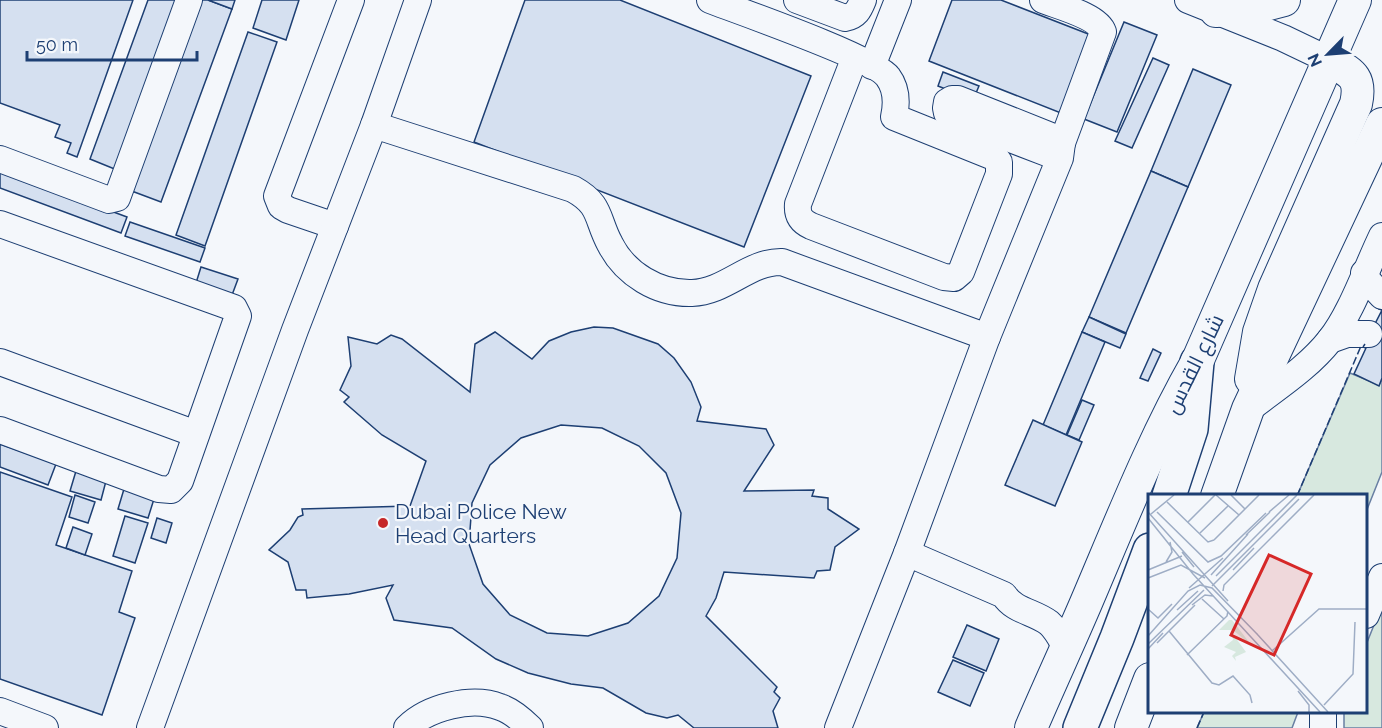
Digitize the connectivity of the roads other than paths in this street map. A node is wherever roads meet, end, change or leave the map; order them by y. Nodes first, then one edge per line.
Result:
1 (189, 0) edge
2 (351, 0) edge
3 (418, 0) edge
4 (710, 0) edge
5 (797, 0) edge
6 (863, 0) edge
7 (898, 0) edge
8 (1043, 0) edge
9 (1284, 0) edge
10 (1355, 0) edge
11 (1196, 3) edge
12 (1329, 60) junction
13 (864, 62) junction
14 (1382, 124) edge
15 (374, 125) junction
16 (0, 159) edge
17 (0, 224) edge
18 (335, 226) junction
19 (1382, 236) edge
20 (1364, 273) junction
21 (1382, 296) edge
22 (1369, 334) dead end
23 (987, 337) junction
24 (1330, 340) junction
25 (0, 362) edge
26 (1197, 362) junction
27 (1248, 409) junction
28 (0, 430) edge
29 (196, 434) junction
30 (1169, 494) edge
31 (1217, 494) edge
32 (907, 553) junction
33 (1148, 553) edge
34 (1382, 577) edge
35 (1004, 595) junction
36 (1086, 604) junction
37 (1367, 611) edge
38 (1066, 648) junction
39 (1148, 682) edge
40 (0, 711) edge
41 (45, 728) edge
42 (150, 728) edge
43 (407, 728) edge
44 (530, 728) edge
45 (838, 728) edge
46 (1031, 728) edge
47 (1080, 728) edge
48 (1131, 728) edge

1 - 16 street
2 - 18 street
3 - 15 street
4 - 13 street
5 - 6 street
7 - 13 street
8 - 23 street
9 - 11 main road
10 - 12 main road, شارع القدس
11 - 12 street
12 - 26 main road, شارع القدس
12 - 27 main road
13 - 13 street
14 - 27 main road
15 - 18 street
15 - 23 street
17 - 29 street
18 - 42 street
19 - 20 street
20 - 21 street
20 - 24 street
22 - 24 street
23 - 32 street
24 - 27 street
25 - 29 street
26 - 30 highway
26 - 36 main road, شارع القدس
27 - 31 main road
28 - 29 street
32 - 35 street
32 - 45 street
33 - 47 highway
34 - 37 street
35 - 36 street
35 - 38 street
36 - 38 main road, شارع القدس
38 - 46 main road, شارع القدس
39 - 48 main road
40 - 41 street
43 - 44 street

